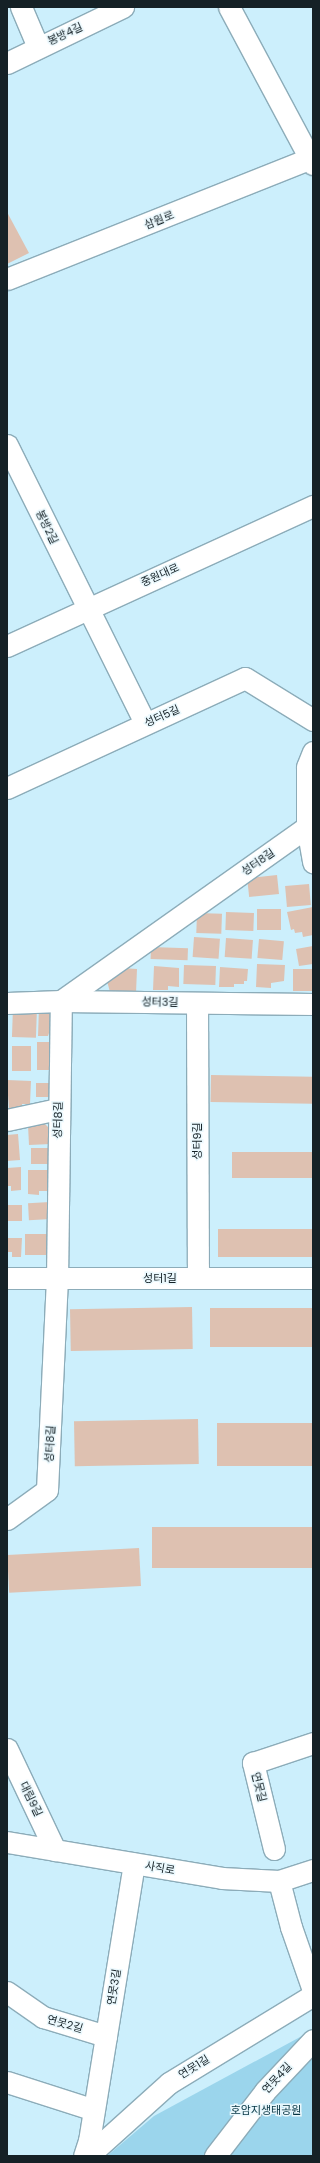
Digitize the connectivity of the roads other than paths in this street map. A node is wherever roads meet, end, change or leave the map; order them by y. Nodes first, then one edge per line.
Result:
1 (21, 7) edge
2 (123, 7) edge
3 (229, 7) edge
4 (38, 47) junction
5 (7, 63) edge
6 (312, 160) edge
7 (7, 279) edge
8 (7, 446) edge
9 (313, 506) edge
10 (86, 608) junction
11 (7, 646) edge
12 (313, 720) edge
13 (145, 723) junction
14 (313, 752) edge
15 (7, 788) edge
16 (309, 815) edge
17 (313, 862) edge
18 (61, 1001) junction
19 (7, 1003) edge
20 (197, 1003) junction
21 (313, 1004) edge
22 (58, 1109) junction
23 (7, 1120) edge
24 (7, 1278) edge
25 (198, 1278) junction
26 (313, 1278) edge
27 (57, 1279) junction
28 (7, 1519) edge
29 (313, 1744) edge
30 (7, 1749) edge
31 (7, 1842) edge
32 (274, 1849) dead end
33 (56, 1850) junction
34 (134, 1864) junction
35 (313, 1870) edge
36 (279, 1880) junction
37 (313, 1990) edge
38 (7, 1992) edge
39 (313, 1995) edge
40 (106, 2036) junction
41 (313, 2040) edge
42 (7, 2082) edge
43 (94, 2110) junction
44 (84, 2156) edge
45 (88, 2156) edge
46 (215, 2156) edge

1 - 4 street
2 - 4 street, 봉방4길
3 - 6 street, 삼원로
4 - 5 street, 봉방4길
6 - 7 street, 삼원로
8 - 10 street, 봉방2길
9 - 10 street, 중원대로
10 - 11 street, 중원대로
10 - 13 street, 봉방2길
12 - 13 street, 성터5길
13 - 15 street, 성터5길
14 - 16 street
16 - 17 street
16 - 18 street, 성터8길
18 - 19 street, 성터3길
18 - 20 street, 성터3길
18 - 22 street, 성터8길
20 - 21 street, 성터3길
20 - 25 street, 성터9길
22 - 23 street
22 - 27 street, 성터8길
24 - 27 street, 성터1길
25 - 26 street, 성터1길
25 - 27 street, 성터1길
27 - 28 street, 성터8길
29 - 32 street, 연못길
30 - 33 street, 대림9길
31 - 33 street, 사직로
33 - 34 street, 사직로
34 - 36 street, 사직로
34 - 40 street, 연못3길
35 - 36 street, 사직로
36 - 37 street
38 - 40 street, 연못2길
39 - 45 street, 연못1길
40 - 43 street, 연못3길
41 - 46 street, 연못4길
42 - 43 street
43 - 44 street, 연못3길

